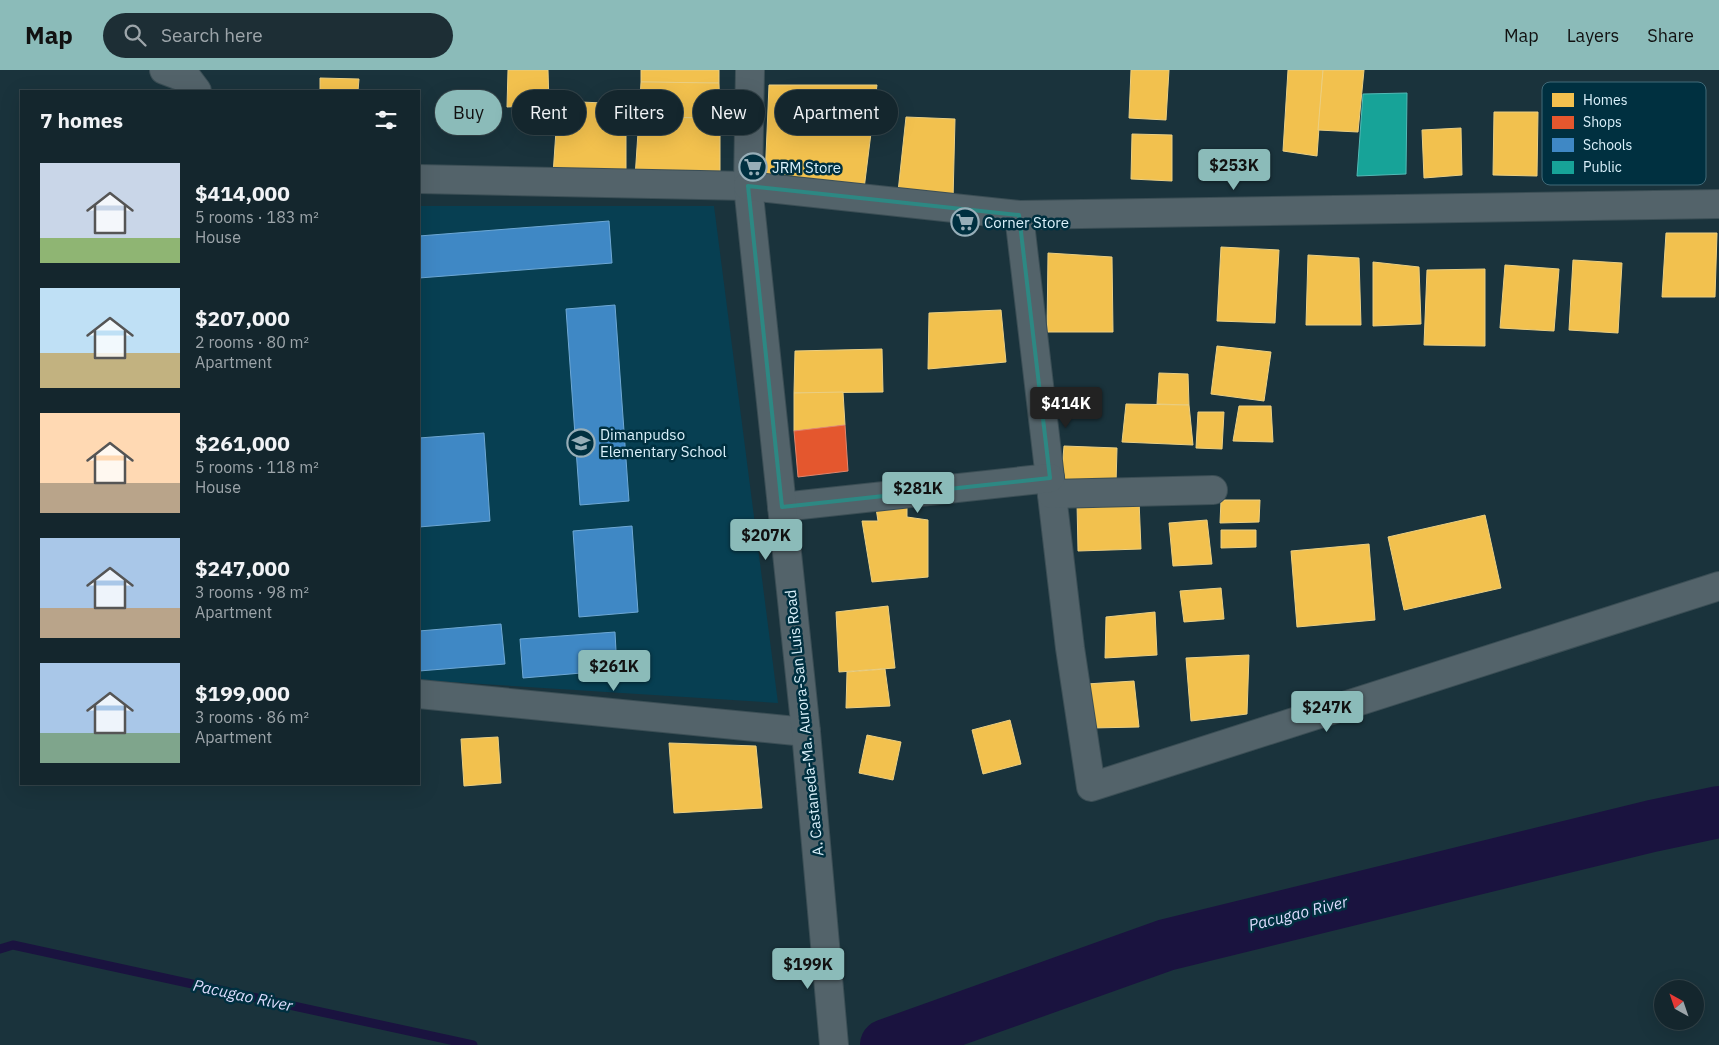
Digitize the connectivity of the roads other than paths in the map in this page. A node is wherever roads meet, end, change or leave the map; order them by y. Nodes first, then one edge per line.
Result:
1 (164, 70) edge
2 (750, 70) edge
3 (196, 90) edge
4 (420, 179) edge
5 (748, 186) junction
6 (1719, 204) edge
7 (1019, 215) junction
8 (1051, 486) junction
9 (1213, 490) dead end
10 (782, 507) junction
11 (1719, 586) edge
12 (420, 694) edge
13 (806, 732) junction
14 (834, 1045) edge

1 - 3 street
2 - 5 street, A. Castaneda-Ma. Aurora-San Luis Road
4 - 5 street
5 - 7 street
5 - 10 street, A. Castaneda-Ma. Aurora-San Luis Road
6 - 7 street
7 - 8 street
8 - 9 street
8 - 10 street
8 - 11 street
10 - 13 street, A. Castaneda-Ma. Aurora-San Luis Road
12 - 13 street
13 - 14 street, A. Castaneda-Ma. Aurora-San Luis Road

